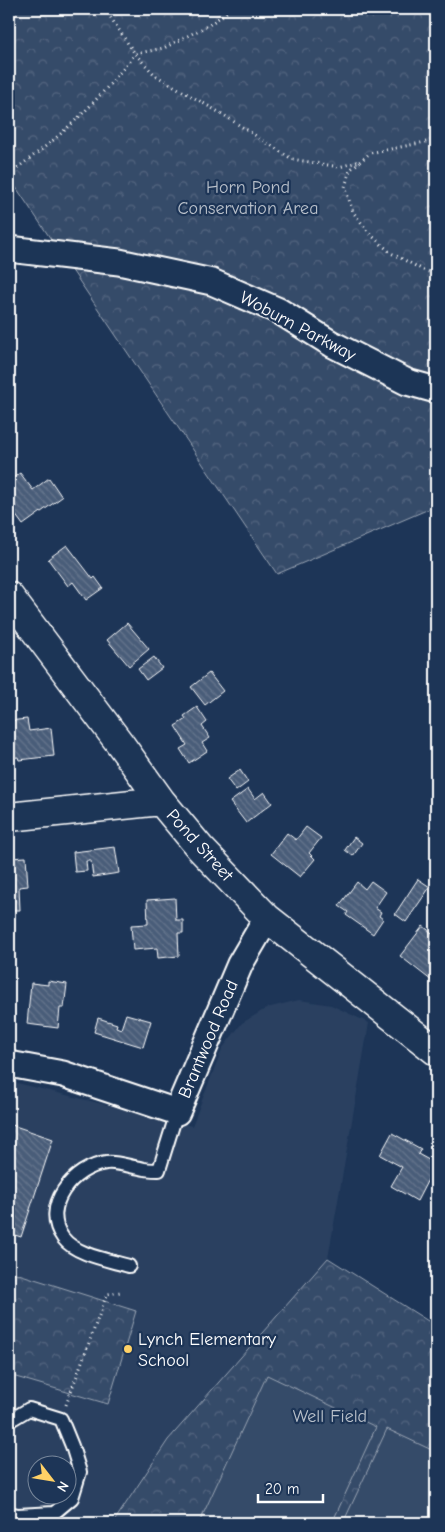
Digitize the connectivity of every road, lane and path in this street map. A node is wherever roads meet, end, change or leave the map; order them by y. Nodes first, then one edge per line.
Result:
1 (105, 9) edge
2 (231, 9) edge
3 (135, 54) junction
4 (436, 140) edge
5 (361, 160) junction
6 (9, 174) edge
7 (9, 249) edge
8 (436, 274) edge
9 (436, 390) edge
10 (9, 596) edge
11 (161, 802) junction
12 (9, 817) edge
13 (267, 918) junction
14 (436, 1050) edge
15 (9, 1064) edge
16 (177, 1112) junction
17 (129, 1266) dead end
18 (121, 1292) dead end
19 (61, 1419) junction
20 (9, 1421) edge
21 (9, 1513) edge

1 - 3 path
2 - 3 path
3 - 5 path
3 - 6 path
4 - 5 path
5 - 8 path
7 - 9 street, Woburn Parkway
10 - 11 street, Pond Street
11 - 12 street
11 - 13 street, Pond Street
13 - 14 street, Pond Street
13 - 16 street, Brantwood Road
15 - 16 street, Brantwood Road
16 - 17 lane
18 - 19 path
19 - 20 lane
19 - 21 lane

